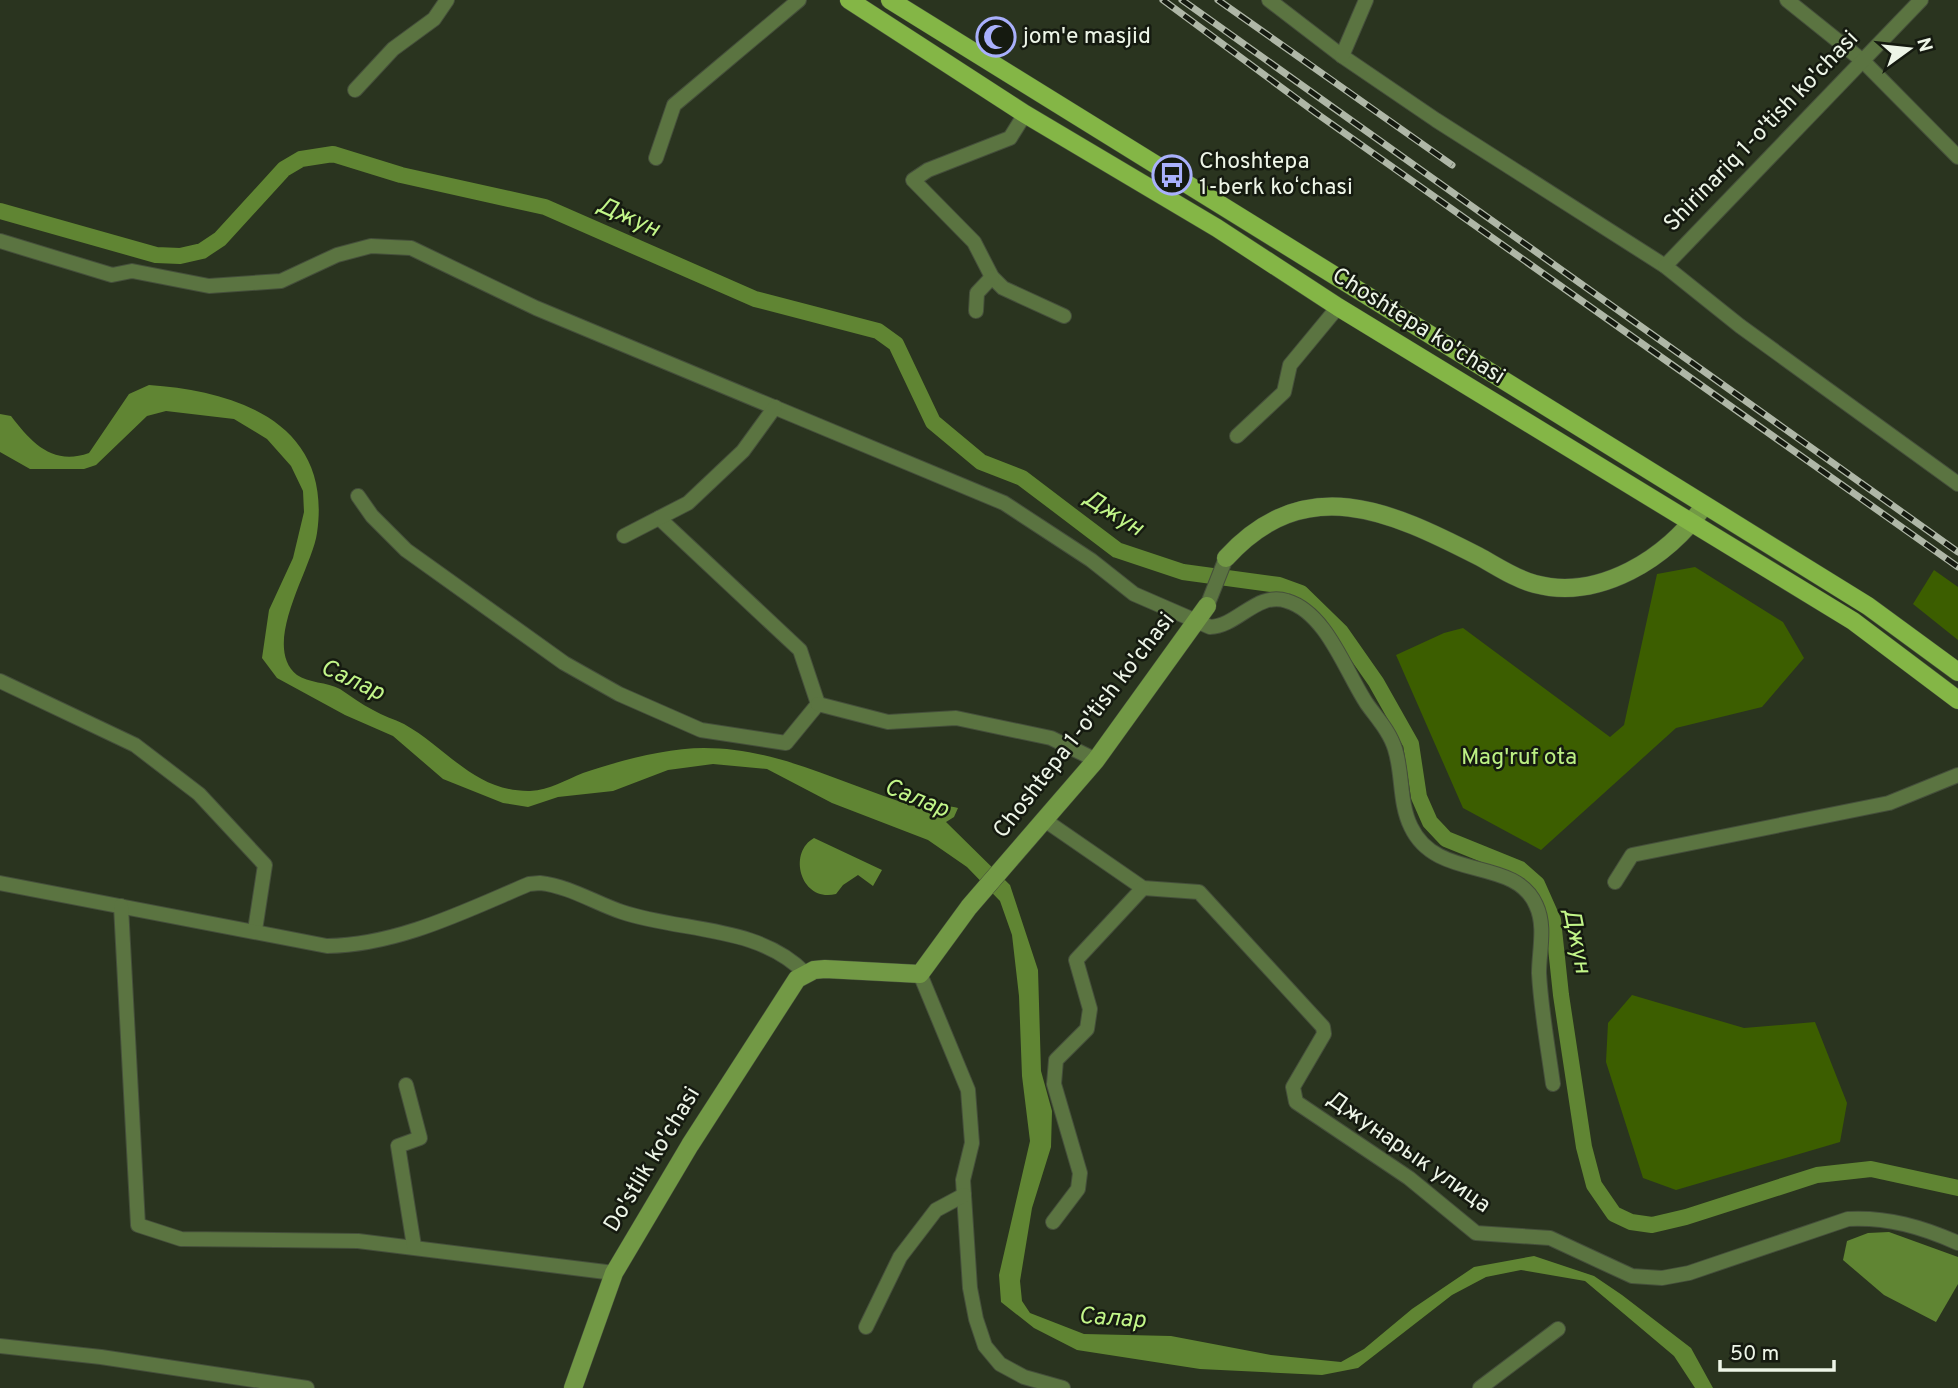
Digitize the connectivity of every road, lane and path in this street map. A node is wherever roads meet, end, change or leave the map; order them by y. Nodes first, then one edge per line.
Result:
1 (447, 0) edge
2 (799, 0) edge
3 (849, 0) edge
4 (890, 0) edge
5 (1269, 0) edge
6 (1366, 0) edge
7 (1787, 0) edge
8 (1921, 0) edge
9 (1342, 57) junction
10 (1863, 61) junction
11 (355, 90) dead end
12 (1026, 114) junction
13 (1958, 157) edge
14 (656, 158) dead end
15 (0, 242) edge
16 (1665, 266) junction
17 (992, 277) junction
18 (1338, 307) junction
19 (976, 312) dead end
20 (1063, 316) dead end
21 (775, 407) junction
22 (1568, 423) junction
23 (1237, 436) dead end
24 (1560, 444) junction
25 (1958, 484) edge
26 (358, 496) dead end
27 (1703, 507) junction
28 (659, 518) junction
29 (1692, 523) junction
30 (624, 536) dead end
31 (1226, 558) joint
32 (1203, 614) junction
33 (1958, 672) edge
34 (0, 681) edge
35 (1958, 700) edge
36 (818, 704) junction
37 (1096, 760) junction
38 (1958, 775) edge
39 (1046, 821) junction
40 (0, 883) edge
41 (1615, 883) dead end
42 (1143, 888) junction
43 (121, 906) junction
44 (255, 930) junction
45 (805, 973) junction
46 (920, 974) junction
47 (1553, 1084) dead end
48 (406, 1085) dead end
49 (964, 1195) junction
50 (1053, 1222) dead end
51 (1958, 1243) edge
52 (414, 1246) junction
53 (614, 1273) junction
54 (866, 1327) dead end
55 (1558, 1329) dead end
56 (0, 1346) edge
57 (307, 1388) edge
58 (573, 1388) edge
59 (1063, 1388) edge
60 (1480, 1388) edge

1 - 11 street
2 - 14 street
3 - 12 main road, Choshtepa ko'chasi
4 - 22 main road, Choshtepa ko'chasi
5 - 9 street
6 - 9 street
7 - 10 street
8 - 10 street, Shirinariq 1-o'tish ko'chasi
9 - 16 street
10 - 13 street
10 - 16 street, Shirinariq 1-o'tish ko'chasi
12 - 17 street
12 - 18 main road, Choshtepa ko'chasi
15 - 21 street
16 - 25 street
17 - 19 street
17 - 20 street
18 - 23 street
18 - 24 main road, Choshtepa ko'chasi
21 - 28 street
21 - 32 street
22 - 24 main road
22 - 27 main road, Choshtepa ko'chasi
24 - 29 main road, Choshtepa ko'chasi
26 - 36 street
27 - 29 street, Choshtepa 1-o'tish ko'chasi
27 - 33 main road, Choshtepa ko'chasi
28 - 30 street
28 - 36 street
29 - 31 street, Choshtepa 1-o'tish ko'chasi
29 - 35 main road, Choshtepa ko'chasi
31 - 32 street, Choshtepa 1-o'tish ko'chasi
32 - 37 street, Choshtepa 1-o'tish ko'chasi
32 - 47 street
34 - 44 street
36 - 37 street
37 - 39 street, Choshtepa 1-o'tish ko'chasi
38 - 41 street
39 - 42 street
39 - 46 street, Choshtepa 1-o'tish ko'chasi
40 - 43 street
42 - 50 street
42 - 51 street, Джунарык улица
43 - 44 street
43 - 52 street
44 - 45 street
45 - 46 street
45 - 53 street, Do'stlik ko'chasi
46 - 49 street
48 - 52 street
49 - 54 street
49 - 59 street
52 - 53 street
53 - 58 street, Do'stlik ko'chasi
55 - 60 street
56 - 57 street

